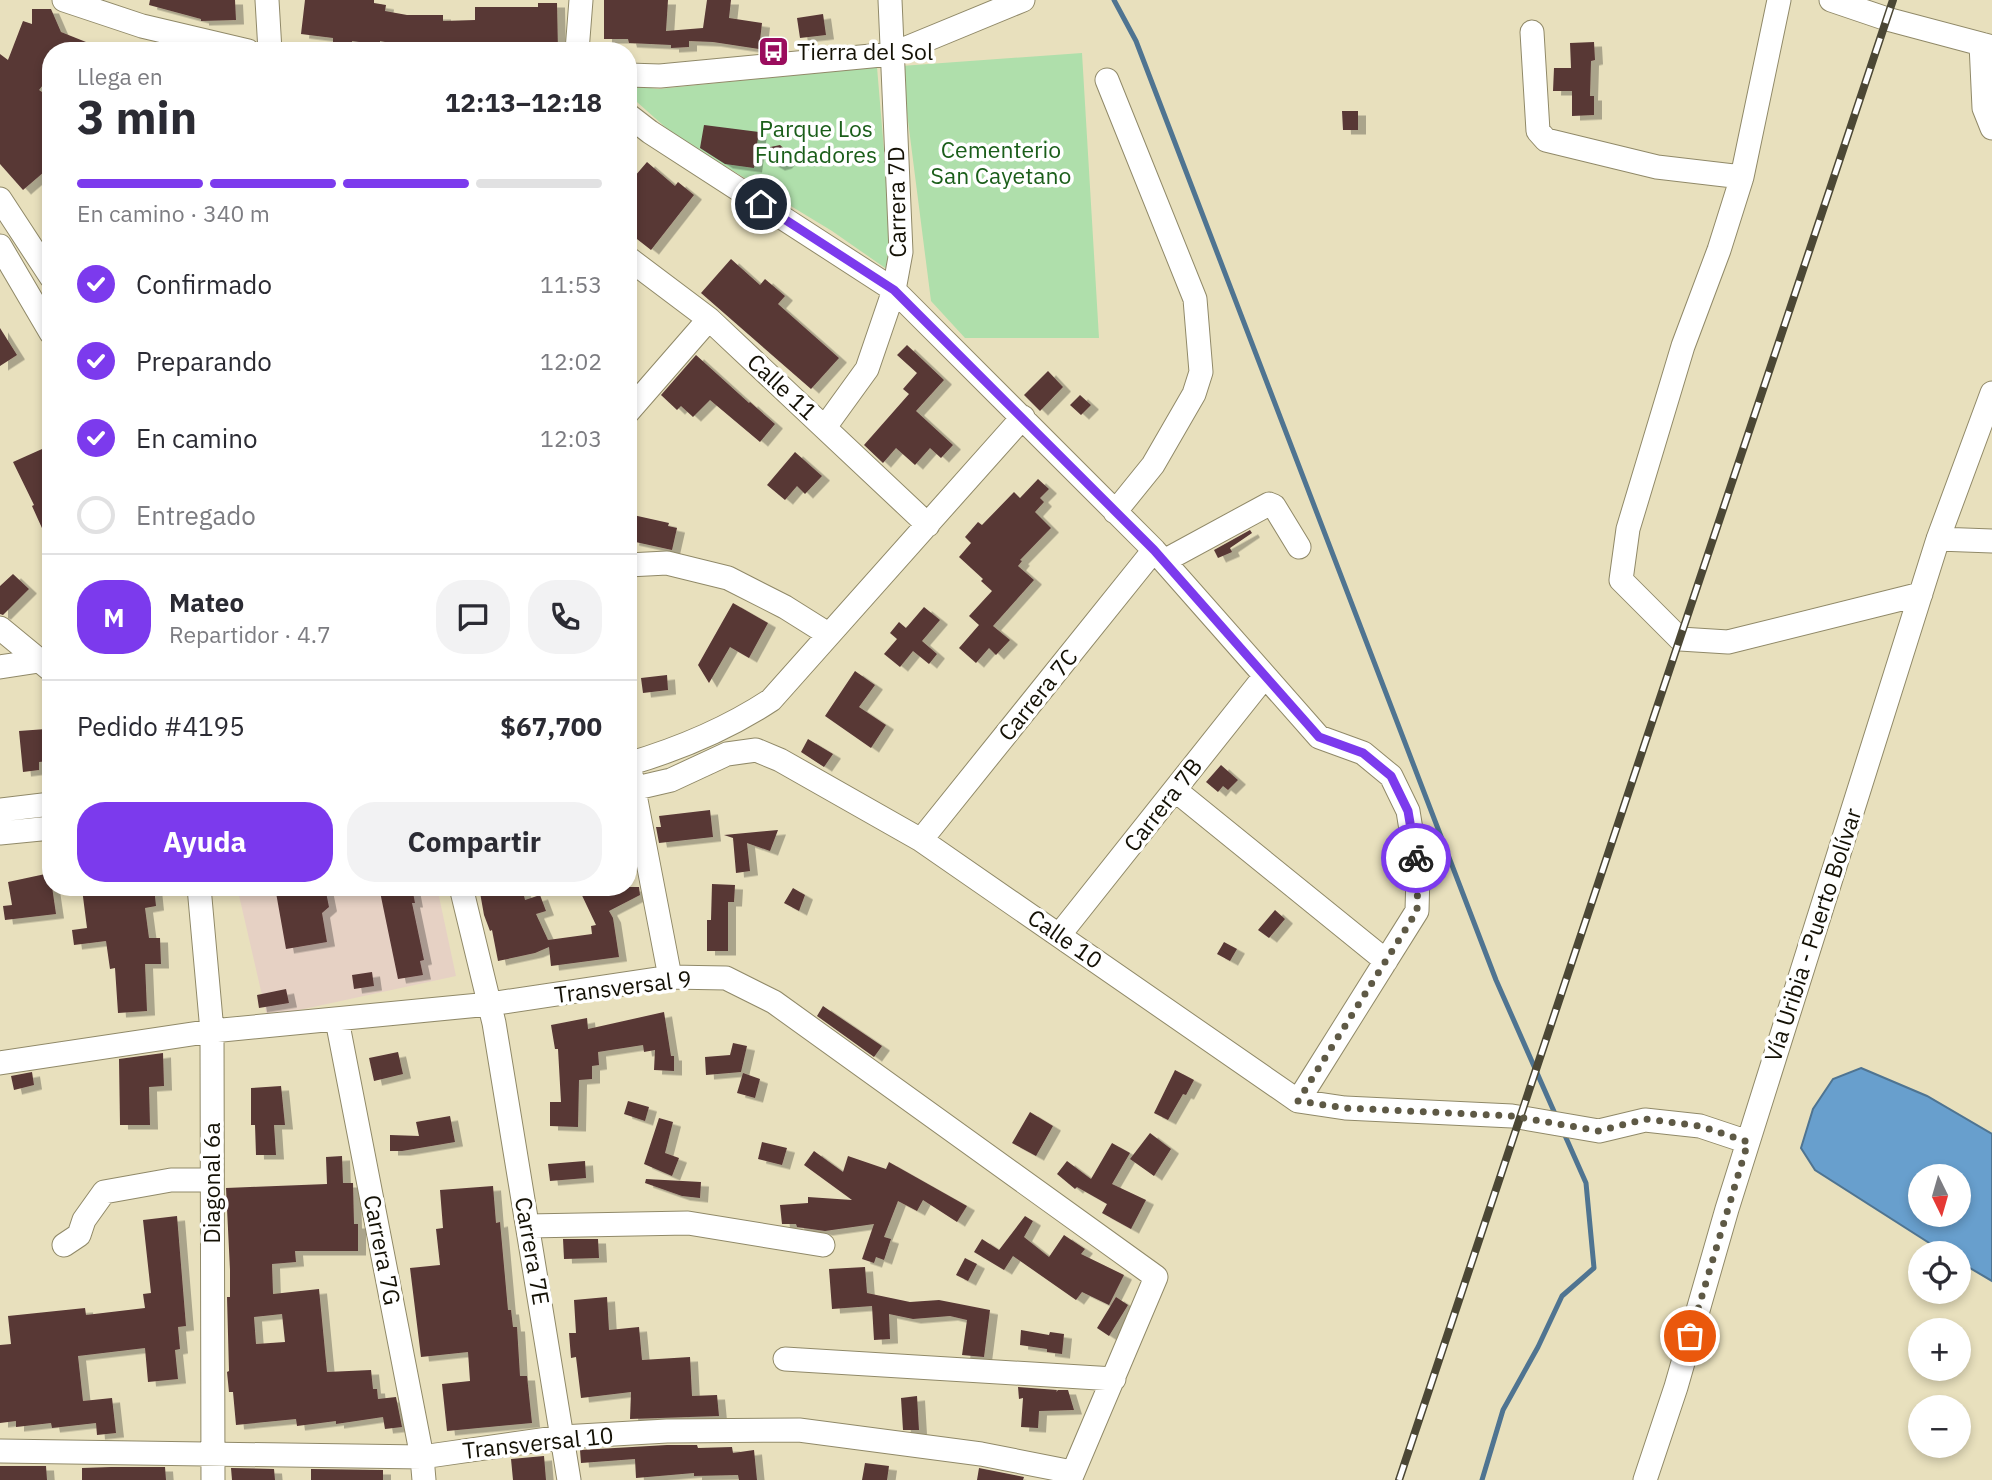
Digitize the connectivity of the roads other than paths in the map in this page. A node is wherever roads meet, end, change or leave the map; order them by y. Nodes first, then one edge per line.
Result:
1 (64, 0) edge
2 (267, 0) edge
3 (581, 0) edge
4 (890, 0) edge
5 (1023, 0) edge
6 (1779, 0) edge
7 (1832, 0) edge
8 (1532, 32) dead end
9 (210, 42) edge
10 (269, 42) edge
11 (578, 42) edge
12 (1987, 45) edge
13 (892, 54) junction
14 (637, 75) edge
15 (1107, 80) dead end
16 (637, 122) edge
17 (1992, 128) edge
18 (1742, 177) junction
19 (0, 199) edge
20 (0, 246) edge
21 (42, 263) edge
22 (637, 265) edge
23 (894, 290) junction
24 (42, 317) edge
25 (709, 319) junction
26 (1992, 393) edge
27 (637, 402) edge
28 (1023, 417) junction
29 (824, 427) junction
30 (1115, 512) junction
31 (928, 525) junction
32 (1938, 540) junction
33 (1992, 541) edge
34 (1299, 547) dead end
35 (1159, 556) junction
36 (637, 565) edge
37 (1921, 594) junction
38 (0, 628) edge
39 (828, 634) junction
40 (42, 663) edge
41 (42, 666) edge
42 (0, 667) edge
43 (1265, 676) junction
44 (637, 760) edge
45 (637, 788) edge
46 (1175, 790) junction
47 (42, 805) edge
48 (0, 810) edge
49 (637, 819) edge
50 (42, 829) edge
51 (0, 833) edge
52 (921, 840) junction
53 (200, 896) edge
54 (463, 896) edge
55 (1060, 934) junction
56 (1386, 961) junction
57 (670, 977) junction
58 (492, 1014) junction
59 (337, 1020) junction
60 (212, 1031) junction
61 (0, 1063) edge
62 (1298, 1101) junction
63 (1748, 1142) junction
64 (212, 1180) junction
65 (528, 1226) junction
66 (64, 1245) dead end
67 (823, 1245) dead end
68 (785, 1359) dead end
69 (1114, 1379) junction
70 (562, 1437) junction
71 (0, 1451) edge
72 (213, 1453) junction
73 (422, 1457) junction
74 (1071, 1476) edge
75 (213, 1480) edge
76 (424, 1480) edge
77 (569, 1480) edge
78 (1645, 1480) edge

1 - 9 street
2 - 10 street
3 - 11 street
4 - 13 street, Carrera 7D
5 - 13 street
6 - 18 street
7 - 12 street
8 - 18 street
12 - 17 street
13 - 14 street
13 - 23 street, Carrera 7D
15 - 30 street
16 - 23 street
18 - 37 street
19 - 21 street
20 - 24 street
22 - 25 street, Calle 11
23 - 28 street
23 - 29 street, Carrera 7D
25 - 27 street
25 - 29 street, Calle 11
26 - 32 street, Vía Uribia - Puerto Bolívar
28 - 30 street
28 - 31 street
29 - 31 street, Calle 11
30 - 35 street
31 - 39 street
32 - 33 street
32 - 37 street, Vía Uribia - Puerto Bolívar
34 - 35 street, Carrera 7C
35 - 43 street
35 - 52 street, Carrera 7C
36 - 39 street
37 - 63 street, Vía Uribia - Puerto Bolívar
38 - 40 street
39 - 44 street
41 - 42 street
43 - 46 street, Carrera 7B
43 - 56 street
45 - 52 street, Calle 10
46 - 55 street, Carrera 7B
46 - 56 street
47 - 48 street
49 - 57 street
50 - 51 street
52 - 55 street, Calle 10
53 - 60 street, Diagonal 6a
54 - 58 street, Carrera 7E
55 - 62 street, Calle 10
56 - 62 street
57 - 58 street, Transversal 9
57 - 69 street, Transversal 9
58 - 59 street, Transversal 9
58 - 65 street, Carrera 7E
59 - 60 street, Transversal 9
59 - 73 street, Carrera 7G
60 - 61 street, Transversal 9
60 - 64 street, Diagonal 6a
62 - 63 street, Calle 10
63 - 78 street, Vía Uribia - Puerto Bolívar
64 - 66 street
64 - 72 street, Diagonal 6a
65 - 67 street
65 - 70 street, Carrera 7E
68 - 69 street
69 - 74 street
70 - 73 street, Transversal 10
70 - 74 street, Transversal 10
70 - 77 street, Carrera 7E
71 - 72 street, Transversal 10
72 - 73 street, Transversal 10
72 - 75 street, Diagonal 6a
73 - 76 street, Carrera 7G

